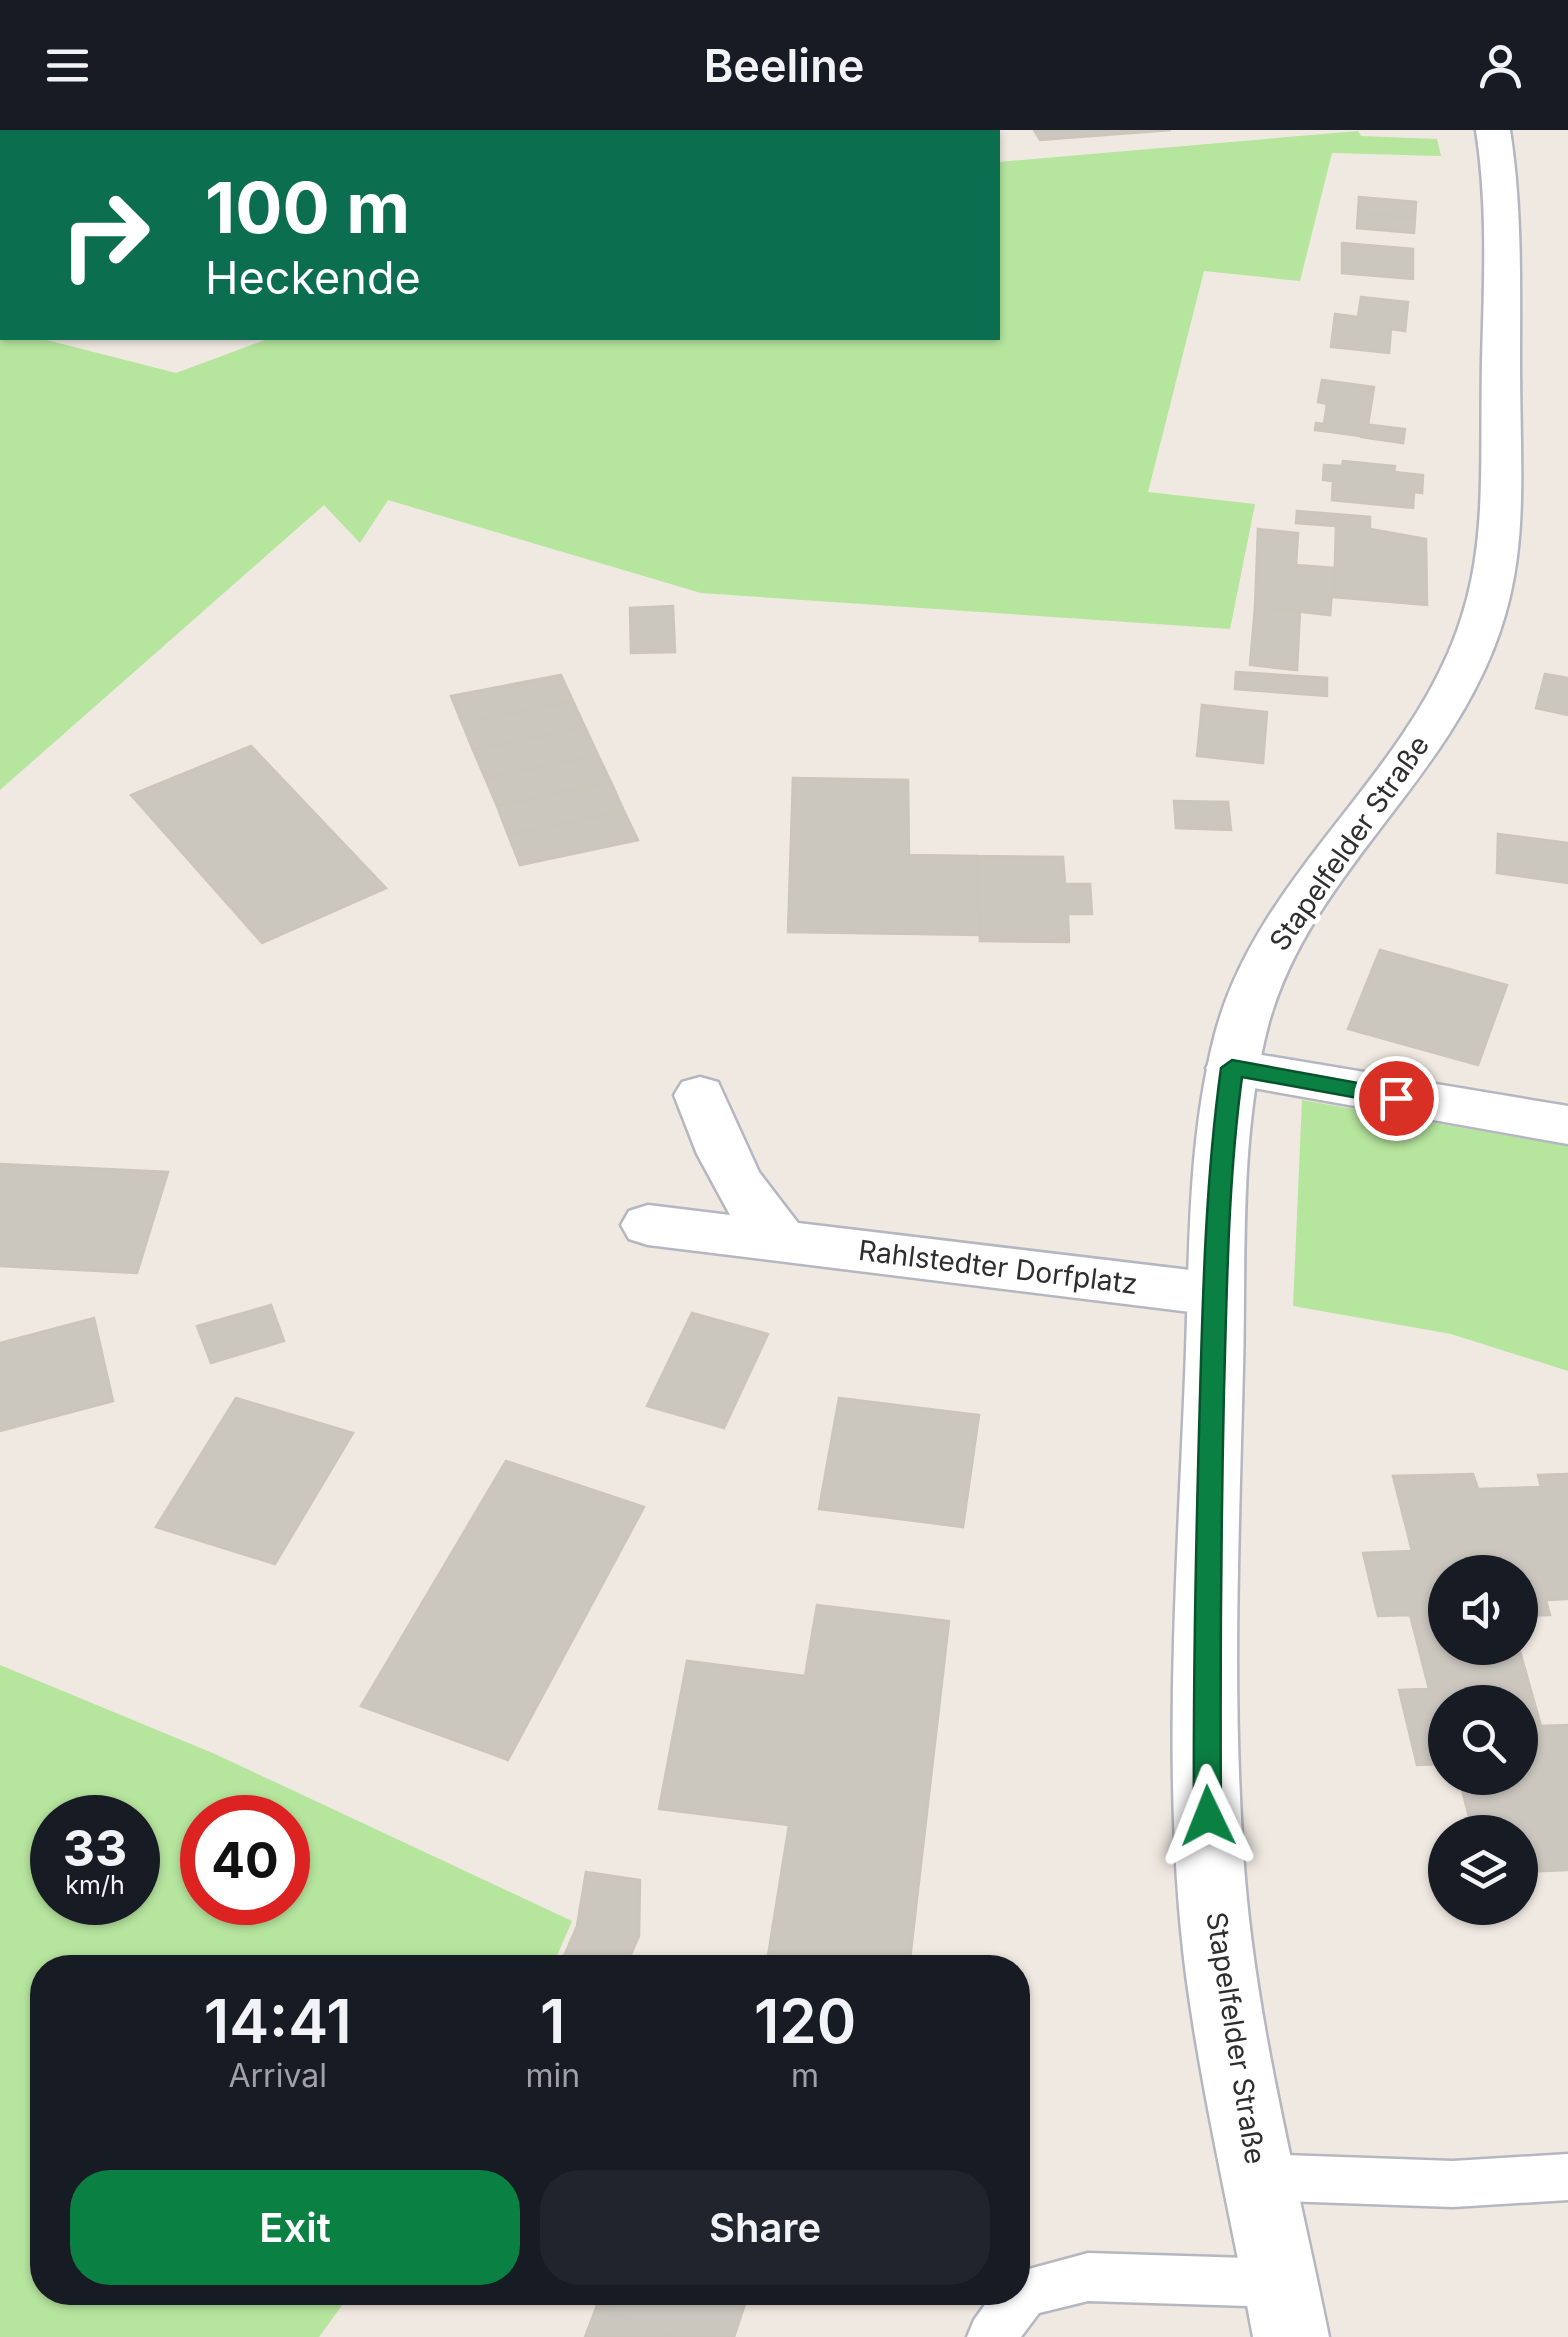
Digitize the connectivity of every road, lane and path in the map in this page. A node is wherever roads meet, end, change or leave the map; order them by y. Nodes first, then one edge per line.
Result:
1 (1494, 130) edge
2 (1232, 1068) junction
3 (700, 1095) dead end
4 (1568, 1125) edge
5 (648, 1224) dead end
6 (782, 1241) junction
7 (1215, 1294) junction
8 (1259, 2176) junction
9 (1568, 2178) edge
10 (1280, 2283) junction
11 (1030, 2290) edge
12 (1014, 2305) edge
13 (991, 2337) edge
14 (1290, 2337) edge

1 - 2 street, Stapelfelder Straße
2 - 4 street
2 - 7 street, Stapelfelder Straße
3 - 6 street
5 - 6 street, Rahlstedter Dorfplatz
6 - 7 street, Rahlstedter Dorfplatz
7 - 8 street, Stapelfelder Straße
8 - 9 lane
8 - 10 street, Stapelfelder Straße
10 - 11 lane
10 - 14 street, Stapelfelder Straße
12 - 13 lane

